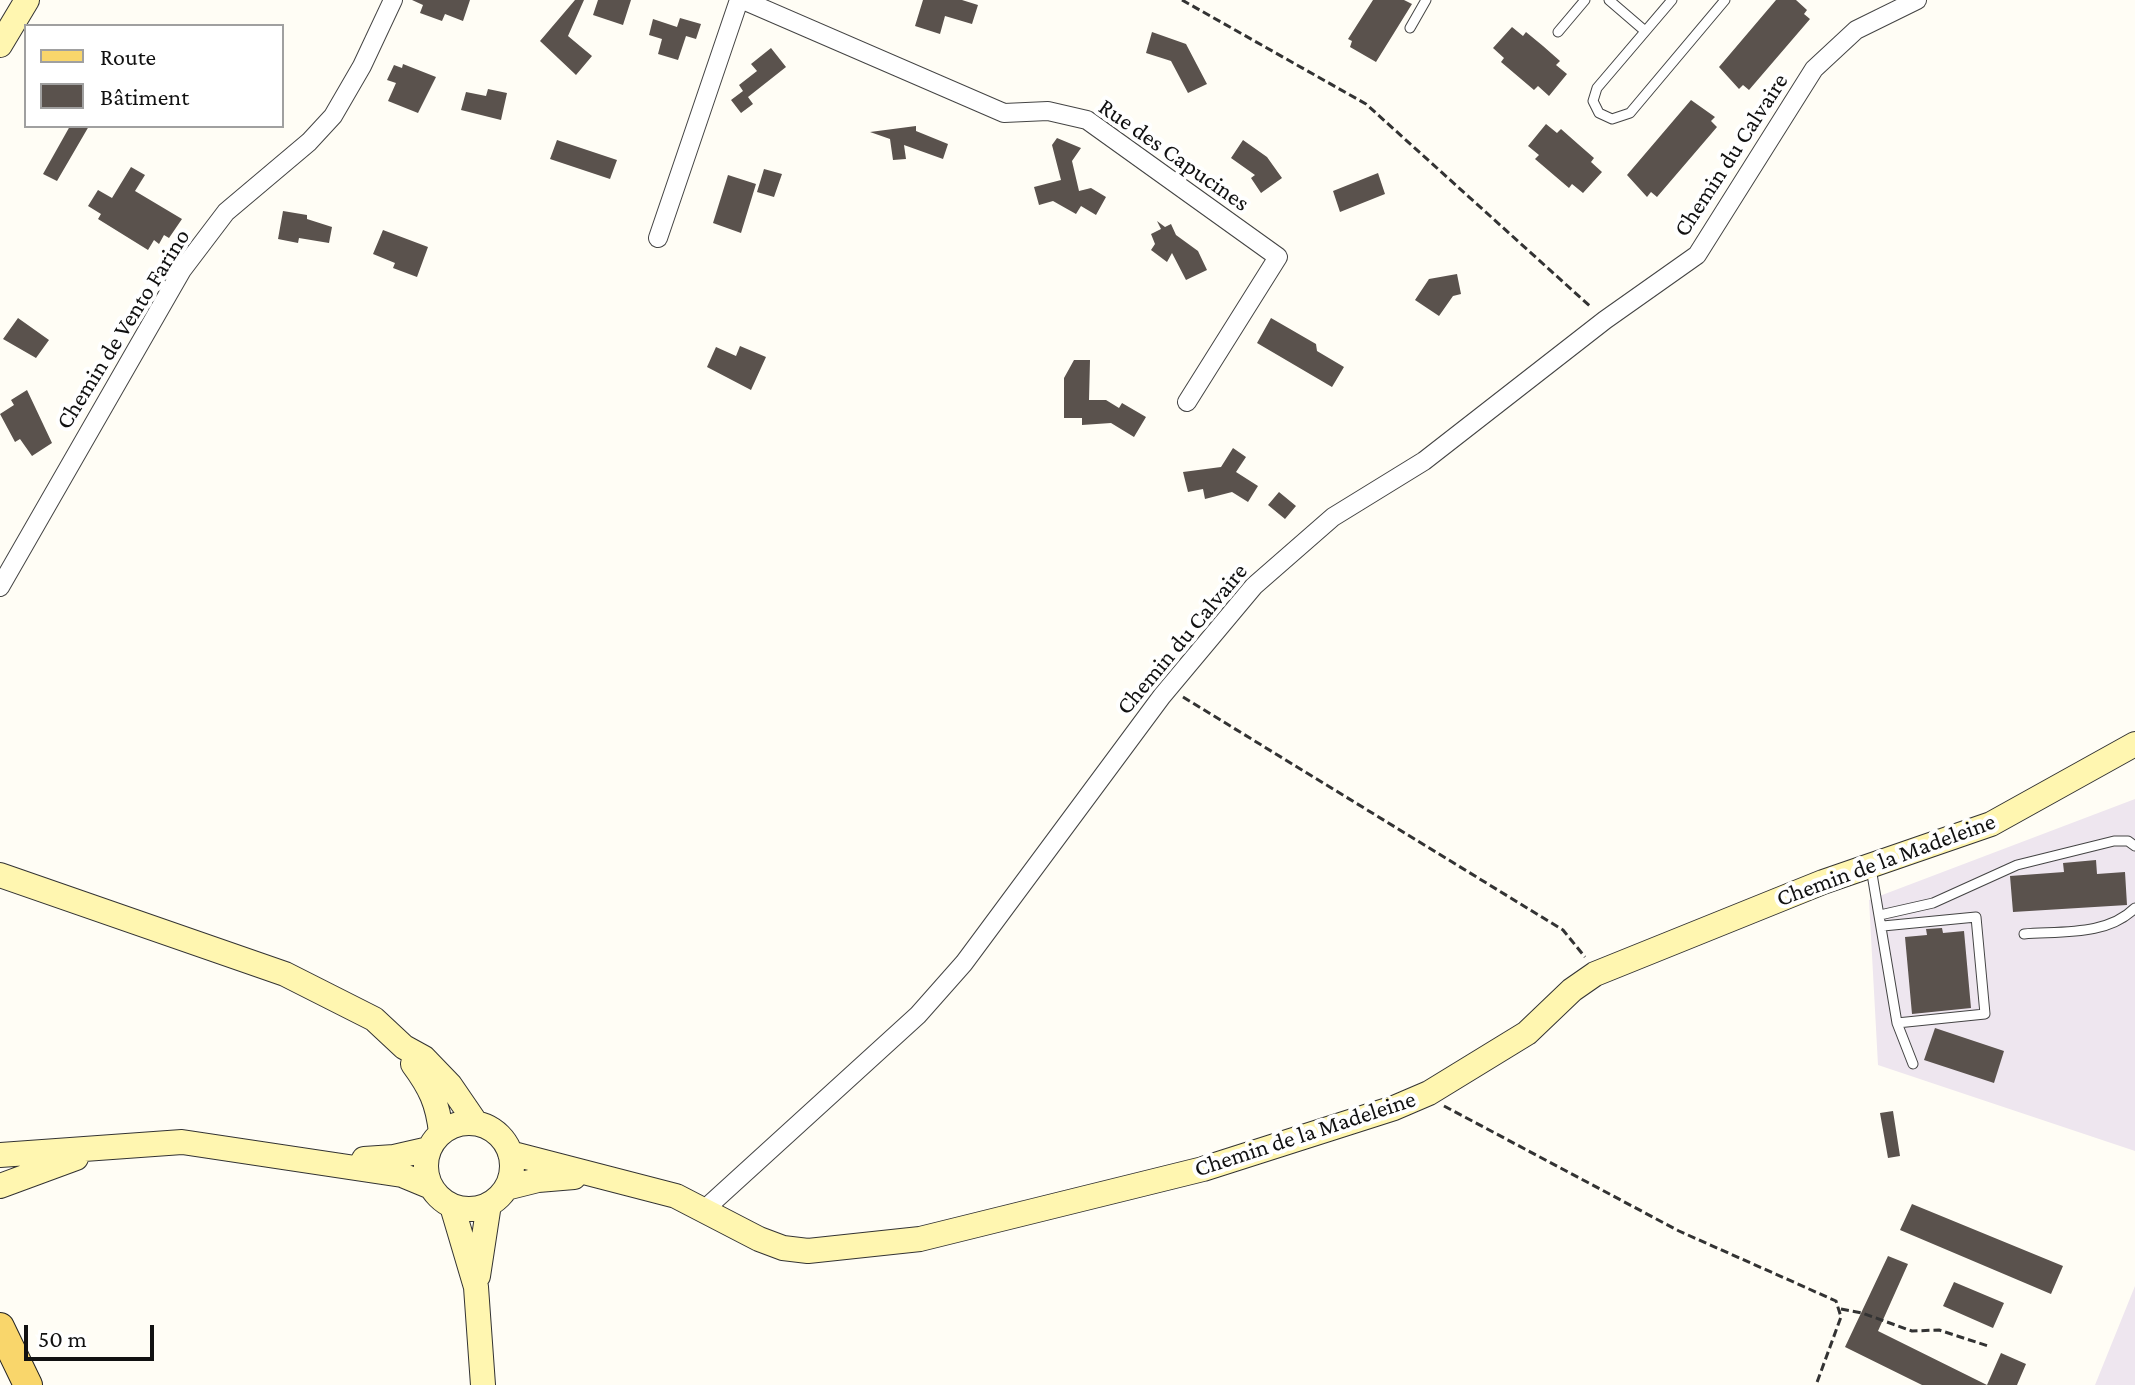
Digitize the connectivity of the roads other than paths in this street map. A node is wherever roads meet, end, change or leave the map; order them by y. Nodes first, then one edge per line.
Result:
1 (27, 0) edge
2 (393, 0) edge
3 (741, 0) edge
4 (1426, 0) edge
5 (1585, 0) edge
6 (1609, 0) edge
7 (1672, 0) edge
8 (1725, 0) edge
9 (1917, 0) edge
10 (1410, 28) dead end
11 (1645, 31) junction
12 (1558, 32) dead end
13 (0, 45) edge
14 (658, 238) dead end
15 (1187, 402) dead end
16 (0, 587) edge
17 (2135, 744) edge
18 (2135, 846) edge
19 (1870, 865) junction
20 (0, 875) edge
21 (2135, 908) edge
22 (1880, 915) junction
23 (1883, 926) junction
24 (2024, 934) dead end
25 (1897, 1023) junction
26 (404, 1047) junction
27 (1913, 1064) dead end
28 (476, 1123) junction
29 (435, 1141) junction
30 (106, 1146) junction
31 (510, 1153) junction
32 (0, 1155) edge
33 (338, 1164) junction
34 (603, 1177) junction
35 (0, 1186) edge
36 (431, 1187) junction
37 (497, 1196) junction
38 (452, 1206) junction
39 (705, 1209) junction
40 (476, 1287) junction
41 (0, 1327) edge
42 (0, 1352) edge
43 (483, 1381) edge
44 (25, 1385) edge

1 - 13 street
2 - 16 street, Chemin de Vento Farino
3 - 14 street
3 - 15 street, Rue des Capucines
4 - 10 lane
5 - 12 lane
6 - 11 lane
7 - 11 lane
8 - 11 lane
9 - 39 street, Chemin du Calvaire
17 - 19 street, Chemin de la Madeleine
18 - 22 lane
19 - 22 lane
19 - 39 street, Chemin de la Madeleine
20 - 26 street
21 - 24 lane
22 - 23 lane
23 - 25 lane
23 - 25 lane
25 - 27 lane
26 - 28 street
26 - 29 street
28 - 29 street
28 - 31 street
29 - 33 street
29 - 36 street
30 - 32 street
30 - 33 street
30 - 35 street
31 - 34 street
31 - 37 street
33 - 36 street
34 - 37 street
34 - 39 street, Chemin de la Madeleine
36 - 38 street
37 - 38 street
37 - 40 street
38 - 40 street
40 - 43 street
41 - 44 main road
42 - 44 main road

